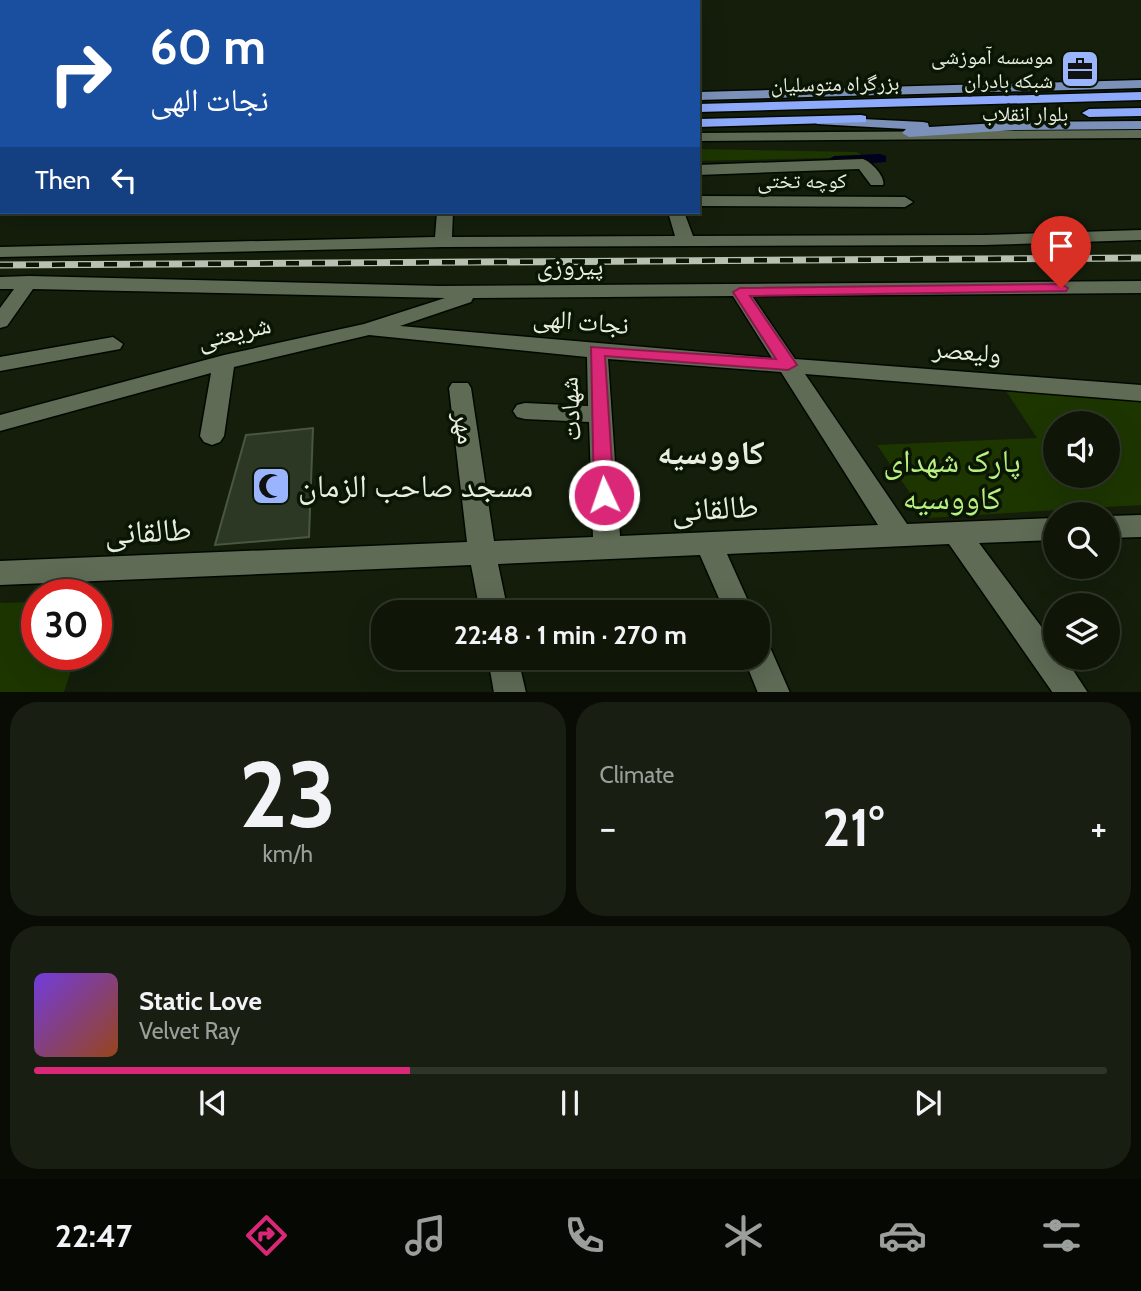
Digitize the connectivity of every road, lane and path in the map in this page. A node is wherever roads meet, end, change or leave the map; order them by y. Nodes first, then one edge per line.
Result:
1 (1141, 84) edge
2 (1141, 91) edge
3 (700, 96) edge
4 (724, 96) junction
5 (1141, 96) edge
6 (700, 108) edge
7 (1141, 114) edge
8 (813, 121) junction
9 (700, 122) edge
10 (1141, 125) edge
11 (962, 128) junction
12 (909, 133) junction
13 (1141, 134) edge
14 (700, 137) edge
15 (700, 170) edge
16 (877, 182) dead end
17 (700, 201) edge
18 (905, 202) dead end
19 (445, 214) edge
20 (677, 214) edge
21 (1141, 235) edge
22 (685, 239) junction
23 (443, 242) junction
24 (0, 252) edge
25 (29, 282) junction
26 (0, 283) edge
27 (1141, 287) edge
28 (481, 292) junction
29 (740, 292) junction
30 (0, 322) edge
31 (369, 329) junction
32 (113, 344) dead end
33 (597, 351) junction
34 (224, 362) junction
35 (0, 364) edge
36 (788, 365) junction
37 (460, 388) dead end
38 (1141, 393) edge
39 (525, 411) dead end
40 (600, 414) junction
41 (0, 423) edge
42 (212, 436) dead end
43 (1141, 526) edge
44 (1120, 527) edge
45 (1043, 529) edge
46 (956, 533) junction
47 (899, 535) junction
48 (709, 544) junction
49 (607, 549) junction
50 (482, 551) junction
51 (0, 573) edge
52 (492, 600) edge
53 (734, 600) edge
54 (505, 670) edge
55 (764, 670) edge
56 (510, 692) edge
57 (774, 692) edge
58 (1072, 692) edge

1 - 4 main road
2 - 4 main road
3 - 4 main road
5 - 6 highway, بزرگراه متوسلیان
7 - 8 highway, بزرگراه متوسلیان
8 - 9 highway, بزرگراه متوسلیان
8 - 11 main road
10 - 11 main road
11 - 12 main road
12 - 13 street, بلوار انقلاب
12 - 14 street, بلوار انقلاب
15 - 16 street
17 - 18 street, کوچه تختی
19 - 23 street
20 - 22 street
21 - 22 street
22 - 23 street
23 - 24 street
25 - 26 street, پیروزی
25 - 28 street, پیروزی
25 - 30 street
27 - 29 street, پیروزی
28 - 29 street, پیروزی
28 - 31 street, شریعتی
29 - 36 street
31 - 33 street, نجات الهی
31 - 34 street, شریعتی
32 - 35 street
33 - 36 street, نجات الهی
33 - 40 street, شهادت
34 - 41 street, شریعتی
34 - 42 street
36 - 38 street, ولیعصر
36 - 47 street
37 - 50 street, مهر
39 - 40 street
40 - 49 street, شهادت
43 - 44 street
45 - 46 street, طالقانی
46 - 47 street, طالقانی
46 - 58 street
47 - 48 street, طالقانی
48 - 49 street, طالقانی
48 - 53 street
49 - 50 street, طالقانی
50 - 51 street, طالقانی
50 - 52 street, مهر
54 - 56 street
55 - 57 street

